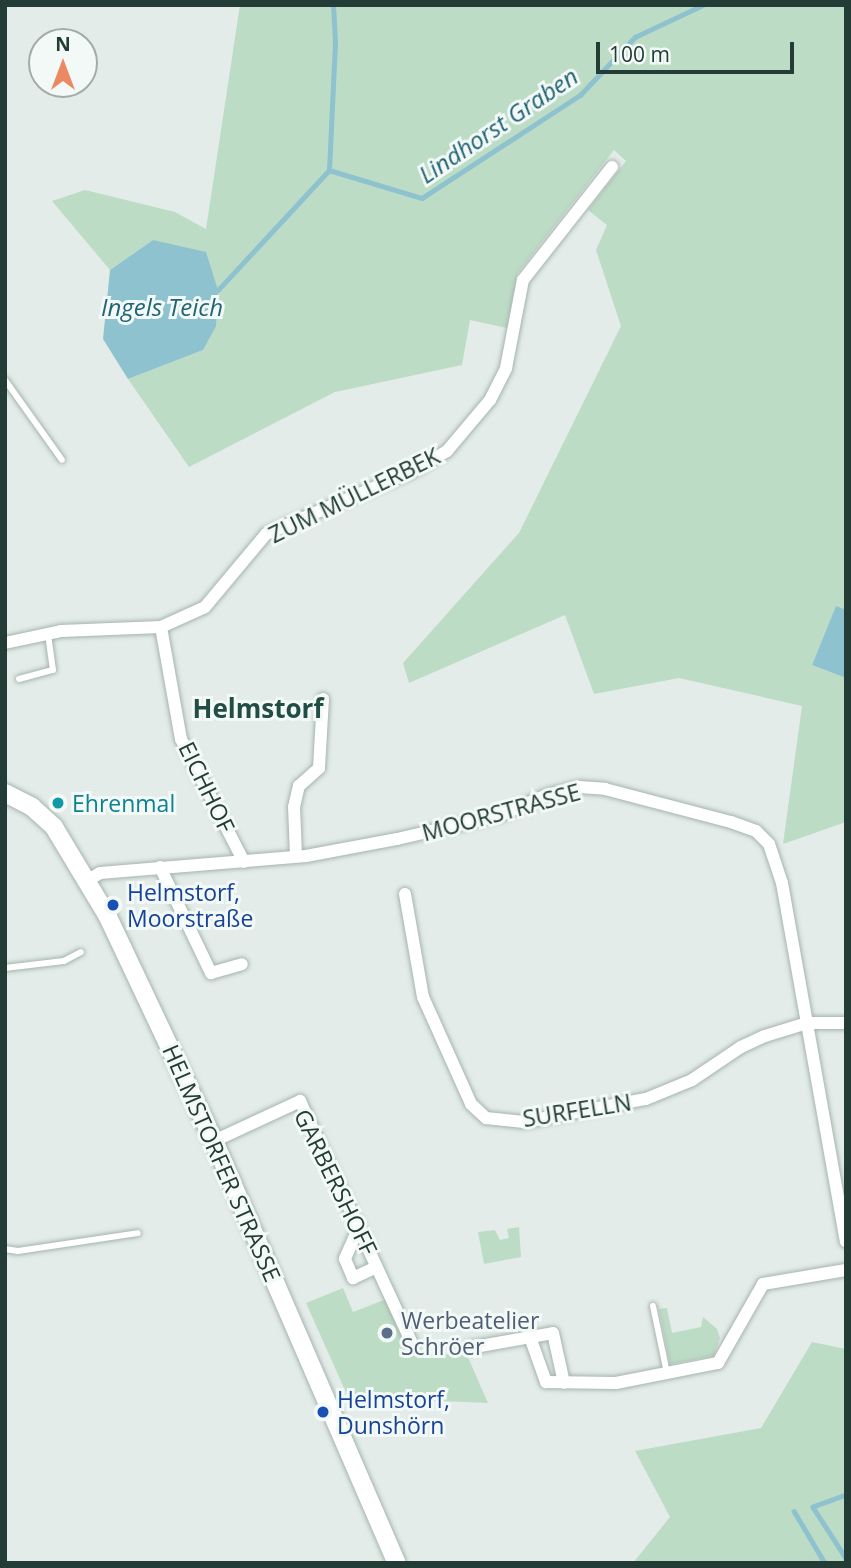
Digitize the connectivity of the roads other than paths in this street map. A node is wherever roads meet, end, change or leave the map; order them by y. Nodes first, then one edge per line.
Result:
1 (612, 167) dead end
2 (5, 380) edge
3 (62, 460) dead end
4 (161, 627) junction
5 (48, 633) junction
6 (5, 643) edge
7 (19, 679) dead end
8 (323, 699) dead end
9 (5, 793) edge
10 (296, 856) junction
11 (244, 862) junction
12 (160, 867) junction
13 (88, 880) junction
14 (405, 894) dead end
15 (81, 952) dead end
16 (242, 964) dead end
17 (5, 968) edge
18 (807, 1023) junction
19 (846, 1023) edge
20 (215, 1141) junction
21 (842, 1194) edge
22 (359, 1227) junction
23 (138, 1233) dead end
24 (846, 1241) edge
25 (5, 1249) edge
26 (377, 1267) junction
27 (846, 1270) edge
28 (653, 1306) dead end
29 (530, 1337) junction
30 (412, 1345) dead end
31 (469, 1348) dead end
32 (667, 1373) junction
33 (565, 1382) junction
34 (397, 1563) edge

1 - 4 street, ZUM MÜLLERBEK
2 - 3 lane
4 - 5 street, ZUM MÜLLERBEK
4 - 11 street, EICHHOF
5 - 6 street, ZUM MÜLLERBEK
5 - 7 lane
8 - 10 street
9 - 13 main road, HELMSTORFER STRASSE
10 - 11 street, MOORSTRASSE
10 - 18 street, MOORSTRASSE
11 - 12 street, MOORSTRASSE
12 - 13 street, MOORSTRASSE
12 - 16 street
13 - 20 main road, HELMSTORFER STRASSE
14 - 18 street, SURFELLN
15 - 17 lane
18 - 19 street
18 - 21 street, MOORSTRASSE
20 - 22 street, GARBERSHOFF
20 - 34 main road, HELMSTORFER STRASSE
21 - 24 street, MOORSTRASSE
22 - 26 street, GARBERSHOFF
22 - 26 street
23 - 25 lane
26 - 30 street, GARBERSHOFF
27 - 32 street
28 - 32 lane
29 - 31 street
29 - 33 street
29 - 33 street
32 - 33 street

